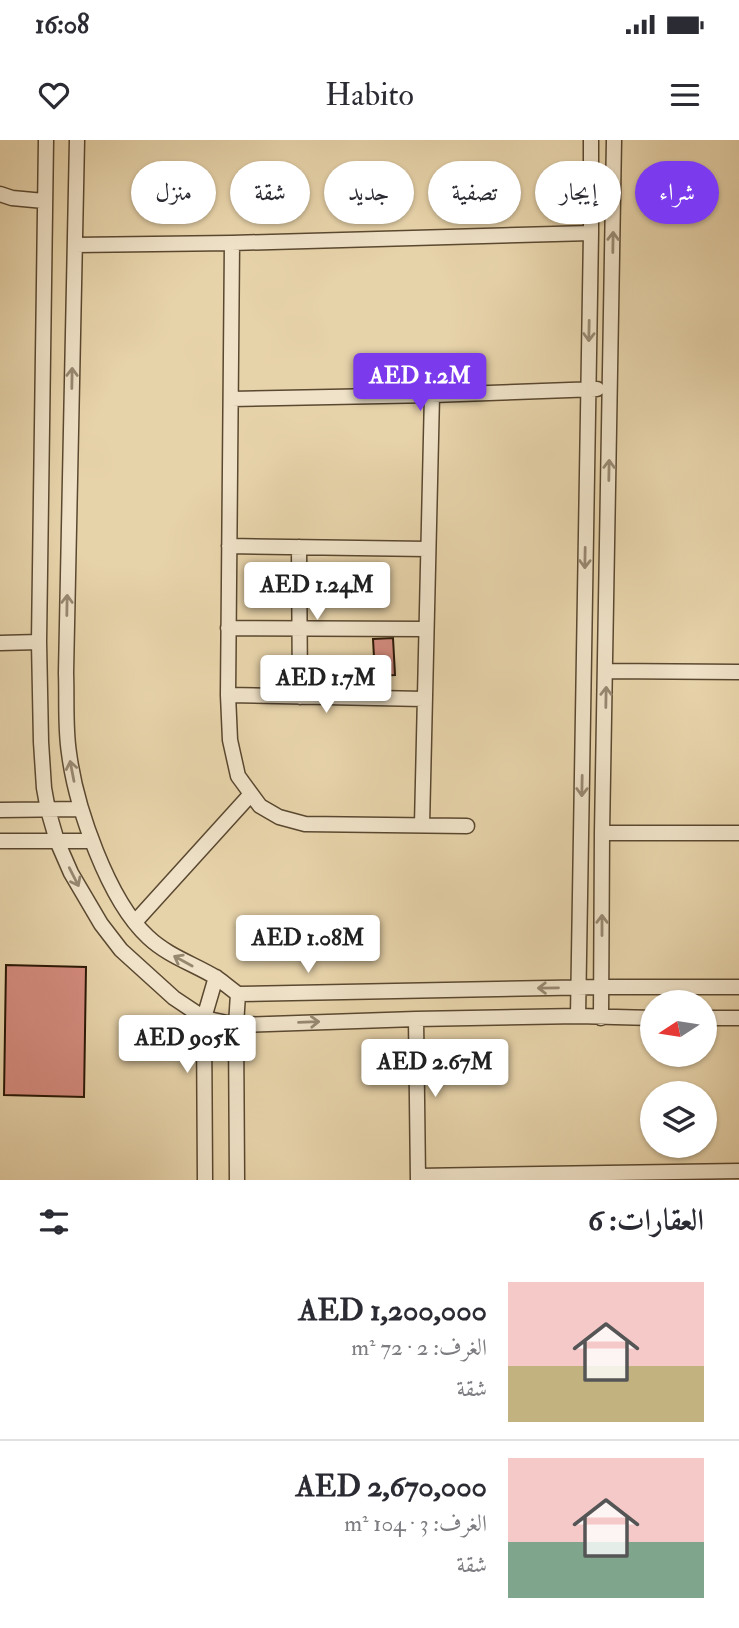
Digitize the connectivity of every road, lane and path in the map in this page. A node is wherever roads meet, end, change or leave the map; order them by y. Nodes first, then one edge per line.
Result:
1 (46, 140) edge
2 (77, 140) edge
3 (591, 140) edge
4 (614, 140) edge
5 (0, 194) edge
6 (44, 201) junction
7 (591, 233) junction
8 (232, 243) junction
9 (75, 245) junction
10 (588, 389) junction
11 (610, 390) junction
12 (432, 395) junction
13 (231, 399) junction
14 (229, 545) junction
15 (299, 547) junction
16 (427, 549) junction
17 (228, 628) junction
18 (426, 628) junction
19 (299, 629) junction
20 (39, 642) junction
21 (0, 643) edge
22 (606, 671) junction
23 (739, 672) edge
24 (228, 695) junction
25 (300, 697) junction
26 (424, 699) junction
27 (251, 794) junction
28 (81, 809) junction
29 (0, 810) edge
30 (48, 810) junction
31 (422, 825) junction
32 (467, 826) dead end
33 (602, 833) junction
34 (739, 833) edge
35 (0, 841) edge
36 (57, 841) junction
37 (92, 841) junction
38 (135, 922) junction
39 (216, 978) junction
40 (578, 987) junction
41 (602, 987) junction
42 (739, 987) edge
43 (238, 994) junction
44 (578, 1016) junction
45 (601, 1017) junction
46 (204, 1018) junction
47 (640, 1018) edge
48 (718, 1018) edge
49 (739, 1018) edge
50 (416, 1019) junction
51 (236, 1025) junction
52 (739, 1171) edge
53 (582, 1177) edge
54 (418, 1178) edge
55 (205, 1180) edge
56 (237, 1180) edge

1 - 6 street
2 - 9 street
3 - 7 street
11 -> 4 street
5 - 6 street
6 - 20 street
7 - 8 street
7 -> 10 street
8 - 9 street
8 - 13 street
28 -> 9 street
10 - 11 street
10 - 12 street
10 -> 40 street
22 -> 11 street
12 - 13 street
12 - 16 street
13 - 14 street
14 - 15 street
14 - 17 street
15 - 16 street
15 - 19 street
16 - 18 street
17 - 19 street
17 - 24 street
18 - 19 street
18 - 26 street
19 - 25 street
20 - 21 street
20 - 30 street
22 - 23 street
33 -> 22 street
24 - 25 street
24 - 27 street
25 - 26 street
26 - 31 street
27 - 31 street
27 - 38 street
28 - 30 street
28 - 37 street
29 - 30 street
30 - 36 street
31 - 32 street
33 - 34 street
41 -> 33 street
35 - 36 street
36 - 37 street
36 -> 46 street
37 - 38 street
39 -> 38 street
39 - 43 street
39 - 46 street
40 - 41 street
40 -> 43 street
40 - 44 street
41 - 42 street
41 - 45 street
43 - 51 street
44 - 45 street
44 - 50 street
45 - 47 street
46 - 51 street
46 - 55 street
48 - 49 street
51 -> 50 street
50 - 54 street
51 - 56 street
52 - 53 street
53 - 54 street

